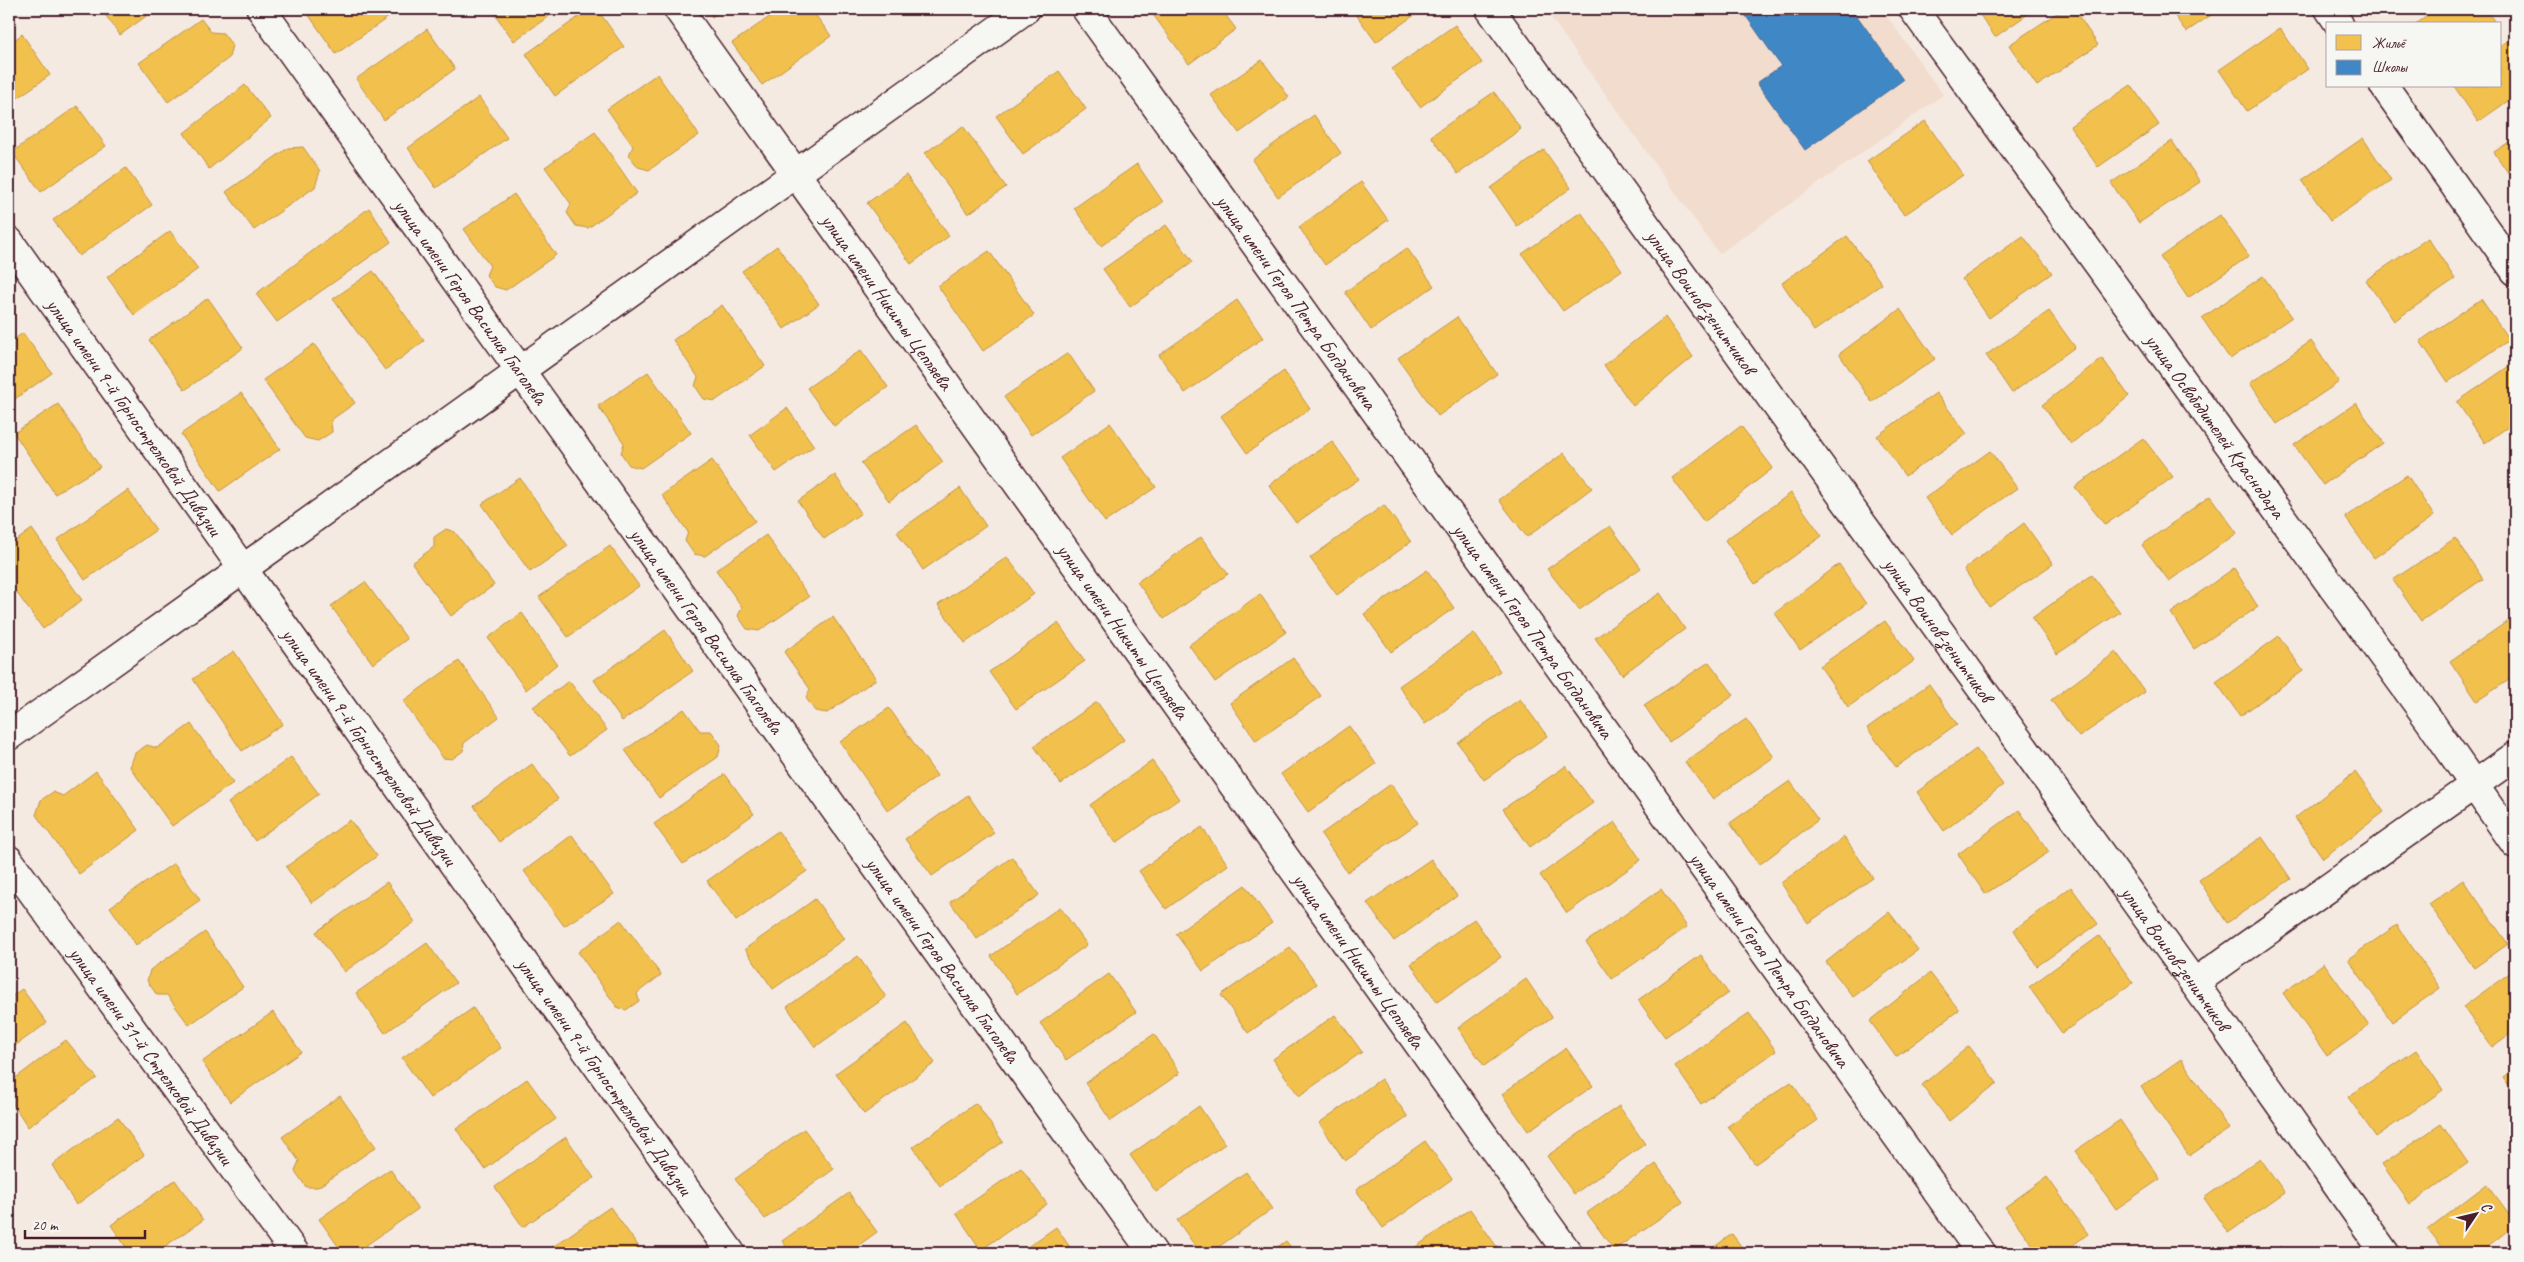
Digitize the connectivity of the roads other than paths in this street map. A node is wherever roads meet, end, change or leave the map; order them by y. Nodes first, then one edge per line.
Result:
1 (261, 9) edge
2 (678, 9) edge
3 (1026, 9) edge
4 (1086, 9) edge
5 (1490, 9) edge
6 (1913, 9) edge
7 (2328, 9) edge
8 (2338, 22) edge
9 (2385, 88) edge
10 (796, 173) junction
11 (9, 242) edge
12 (2515, 271) edge
13 (520, 370) junction
14 (242, 569) junction
15 (9, 736) edge
16 (2515, 756) edge
17 (2474, 785) junction
18 (2515, 844) edge
19 (9, 860) edge
20 (2194, 983) junction
21 (295, 1253) edge
22 (731, 1253) edge
23 (1153, 1253) edge
24 (1568, 1253) edge
25 (1981, 1253) edge
26 (2385, 1253) edge

1 - 13 street, улица имени Героя Василия Глаголева
2 - 10 street, улица имени Никиты Цепляева
3 - 10 street
4 - 25 street, улица имени Героя Петра Богдановича
5 - 20 street, улица Воинов-зенитчиков
6 - 17 street, улица Освободителей Краснодара
7 - 8 street
9 - 12 street
10 - 13 street
10 - 24 street, улица имени Никиты Цепляева
11 - 14 street, улица имени 9-й Горнострелковой Дивизии
13 - 14 street
13 - 23 street, улица имени Героя Василия Глаголева
14 - 15 street
14 - 22 street, улица имени 9-й Горнострелковой Дивизии
16 - 17 street
17 - 18 street, улица Освободителей Краснодара
17 - 20 street
19 - 21 street, улица имени 31-й Стрелковой Дивизии
20 - 26 street, улица Воинов-зенитчиков

